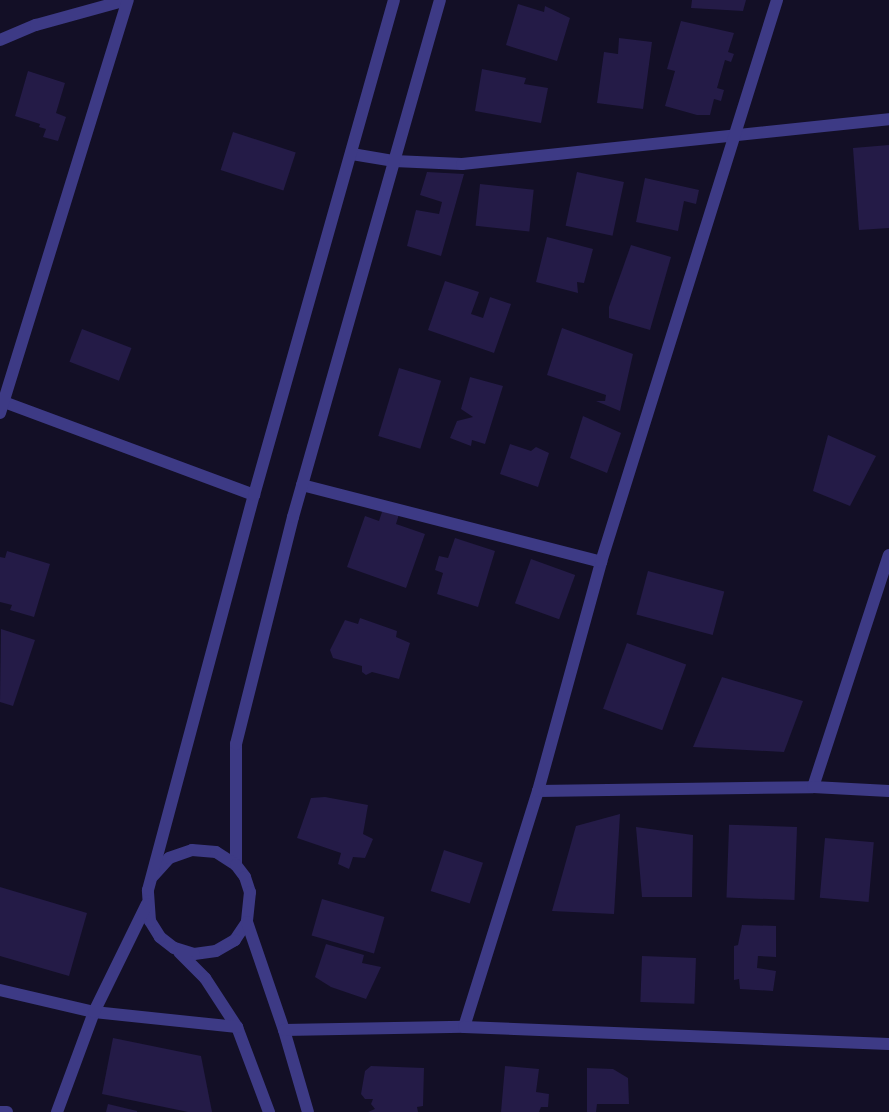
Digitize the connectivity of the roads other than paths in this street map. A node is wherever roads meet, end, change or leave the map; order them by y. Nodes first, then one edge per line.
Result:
1 (128, 0) edge
2 (394, 0) edge
3 (440, 0) edge
4 (777, 0) edge
5 (0, 40) edge
6 (889, 119) edge
7 (736, 137) junction
8 (352, 154) junction
9 (394, 161) junction
10 (2, 408) edge
11 (302, 485) junction
12 (254, 495) junction
13 (889, 555) edge
14 (601, 562) junction
15 (813, 787) junction
16 (538, 791) junction
17 (889, 791) edge
18 (236, 865) junction
19 (153, 876) junction
20 (147, 904) junction
21 (247, 922) junction
22 (174, 948) junction
23 (0, 990) edge
24 (94, 1012) junction
25 (237, 1027) junction
26 (464, 1027) junction
27 (284, 1030) junction
28 (889, 1044) edge
29 (0, 1112) edge
30 (7, 1112) edge
31 (57, 1112) edge
32 (269, 1112) edge
33 (308, 1112) edge

1 - 5 street
1 - 10 street
2 - 8 street
3 - 9 street
4 - 7 street
6 - 7 street
7 - 9 street
7 - 14 street
8 - 9 street
8 - 12 street
9 - 11 street
10 - 12 street
11 - 14 street
11 - 18 street
12 - 19 street
13 - 15 street
14 - 16 street
15 - 16 street
15 - 17 street
16 - 26 street
18 - 19 street
18 - 21 street
19 - 20 street
20 - 22 street
20 - 24 street
21 - 22 street
21 - 27 street
22 - 25 street
23 - 24 street
24 - 25 street
24 - 31 street
25 - 32 street
26 - 27 street
26 - 28 street
27 - 33 street
29 - 30 street

